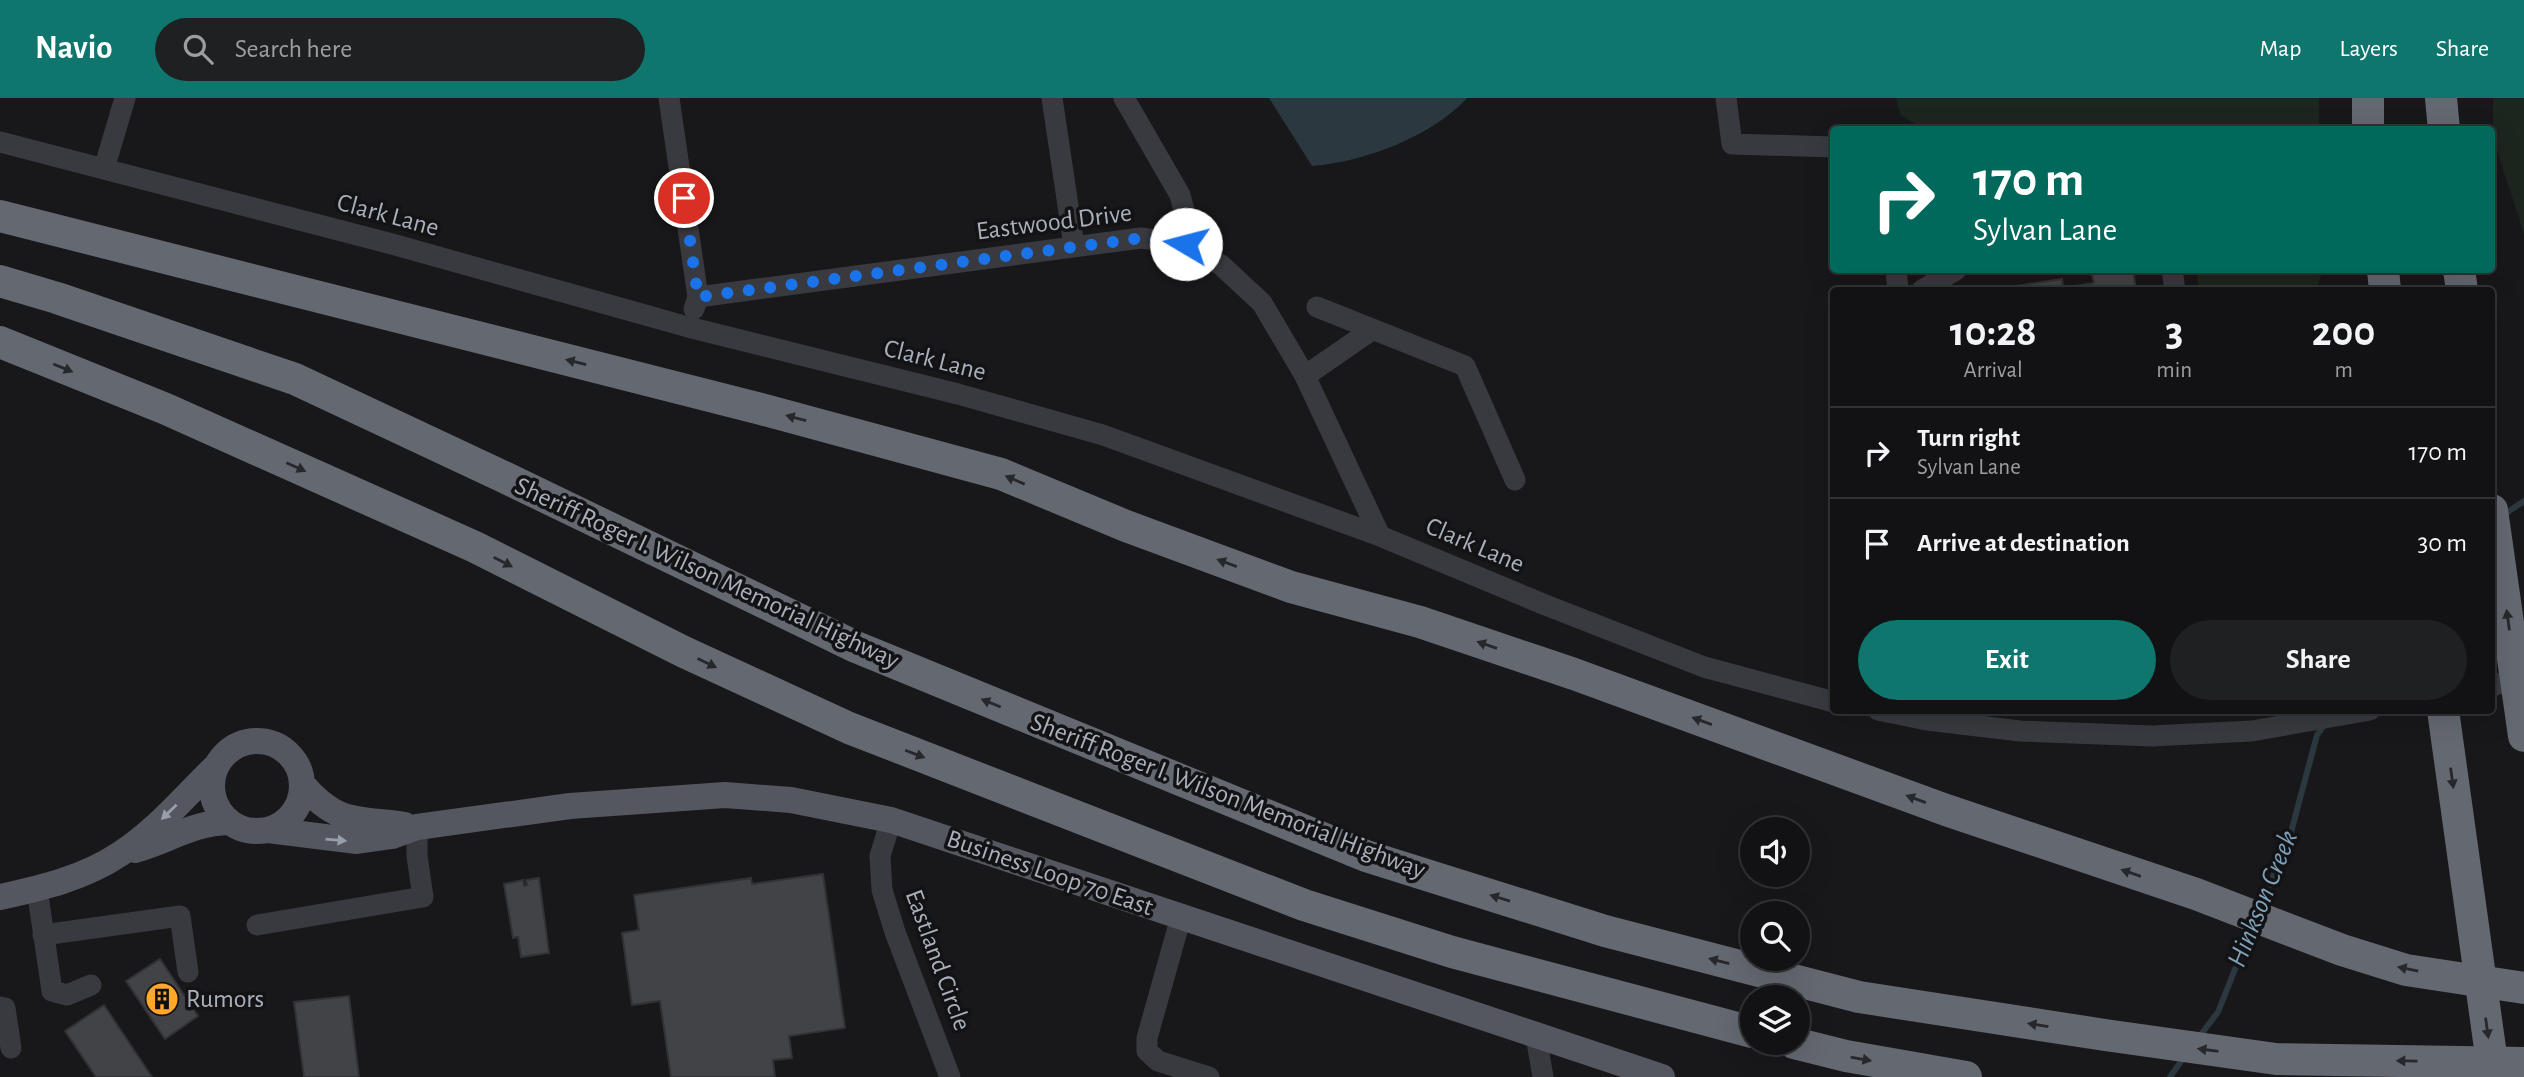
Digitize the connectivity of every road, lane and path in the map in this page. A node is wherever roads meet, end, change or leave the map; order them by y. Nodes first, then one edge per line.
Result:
1 (125, 98) edge
2 (669, 98) edge
3 (1052, 98) edge
4 (1124, 98) edge
5 (1726, 98) edge
6 (2368, 98) edge
7 (2441, 98) edge
8 (2368, 126) edge
9 (2444, 126) edge
10 (0, 142) edge
11 (1830, 147) edge
12 (104, 169) junction
13 (0, 216) edge
14 (1186, 244) junction
15 (1074, 246) junction
16 (1951, 273) edge
17 (0, 281) edge
18 (1927, 287) edge
19 (698, 297) junction
20 (1317, 307) dead end
21 (688, 327) junction
22 (1373, 329) junction
23 (0, 342) edge
24 (1305, 376) junction
25 (1515, 480) dead end
26 (2495, 531) edge
27 (1380, 536) junction
28 (2524, 676) edge
29 (2495, 685) edge
30 (1830, 701) edge
31 (2348, 714) edge
32 (2443, 714) edge
33 (1927, 715) edge
34 (2524, 736) edge
35 (215, 767) junction
36 (303, 785) junction
37 (891, 820) junction
38 (229, 822) junction
39 (417, 827) junction
40 (268, 830) junction
41 (120, 854) junction
42 (37, 889) junction
43 (0, 897) edge
44 (1181, 917) junction
45 (257, 925) dead end
46 (43, 935) junction
47 (188, 972) dead end
48 (91, 985) dead end
49 (2524, 988) edge
50 (0, 1007) edge
51 (1740, 1029) edge
52 (1536, 1036) junction
53 (1810, 1047) edge
54 (11, 1048) dead end
55 (2524, 1063) edge
56 (950, 1077) edge
57 (1209, 1077) edge
58 (1543, 1077) edge
59 (1662, 1077) edge
60 (1966, 1077) edge
61 (2494, 1077) edge

1 - 12 street
2 - 19 street
3 - 15 street
4 - 14 street
5 - 11 street
6 - 8 highway
7 - 9 highway
10 - 12 street, Clark Lane
12 - 21 street, Clark Lane
49 -> 13 highway
14 - 15 street, Eastwood Drive
14 - 24 street, Eastwood Drive
15 - 19 street, Eastwood Drive
16 - 18 street
55 -> 17 highway, Sheriff Roger I. Wilson Memorial Highway
19 - 21 street
20 - 22 street
21 - 27 street, Clark Lane
22 - 24 street
22 - 25 street
23 -> 51 highway
24 - 27 street, Eastwood Drive
34 -> 26 highway, bridge
27 - 30 street, Clark Lane
28 - 29 street
31 - 33 street
32 -> 61 highway, bridge
35 - 36 main road
35 - 38 main road
35 -> 41 main road
36 - 39 main road, Business Loop 70 East
36 - 40 main road
37 - 39 main road, Business Loop 70 East
37 - 44 main road, Business Loop 70 East
37 - 56 street, Eastland Circle
38 - 40 main road
38 - 41 main road
40 -> 39 main road, Business Loop 70 East
39 - 45 street
41 - 42 main road
42 - 43 main road
42 - 46 street
44 - 52 main road, Business Loop 70 East
44 - 57 street
46 - 47 street
46 - 48 street
50 - 54 street
52 - 58 street
52 - 59 main road, Business Loop 70 East
53 -> 60 highway

